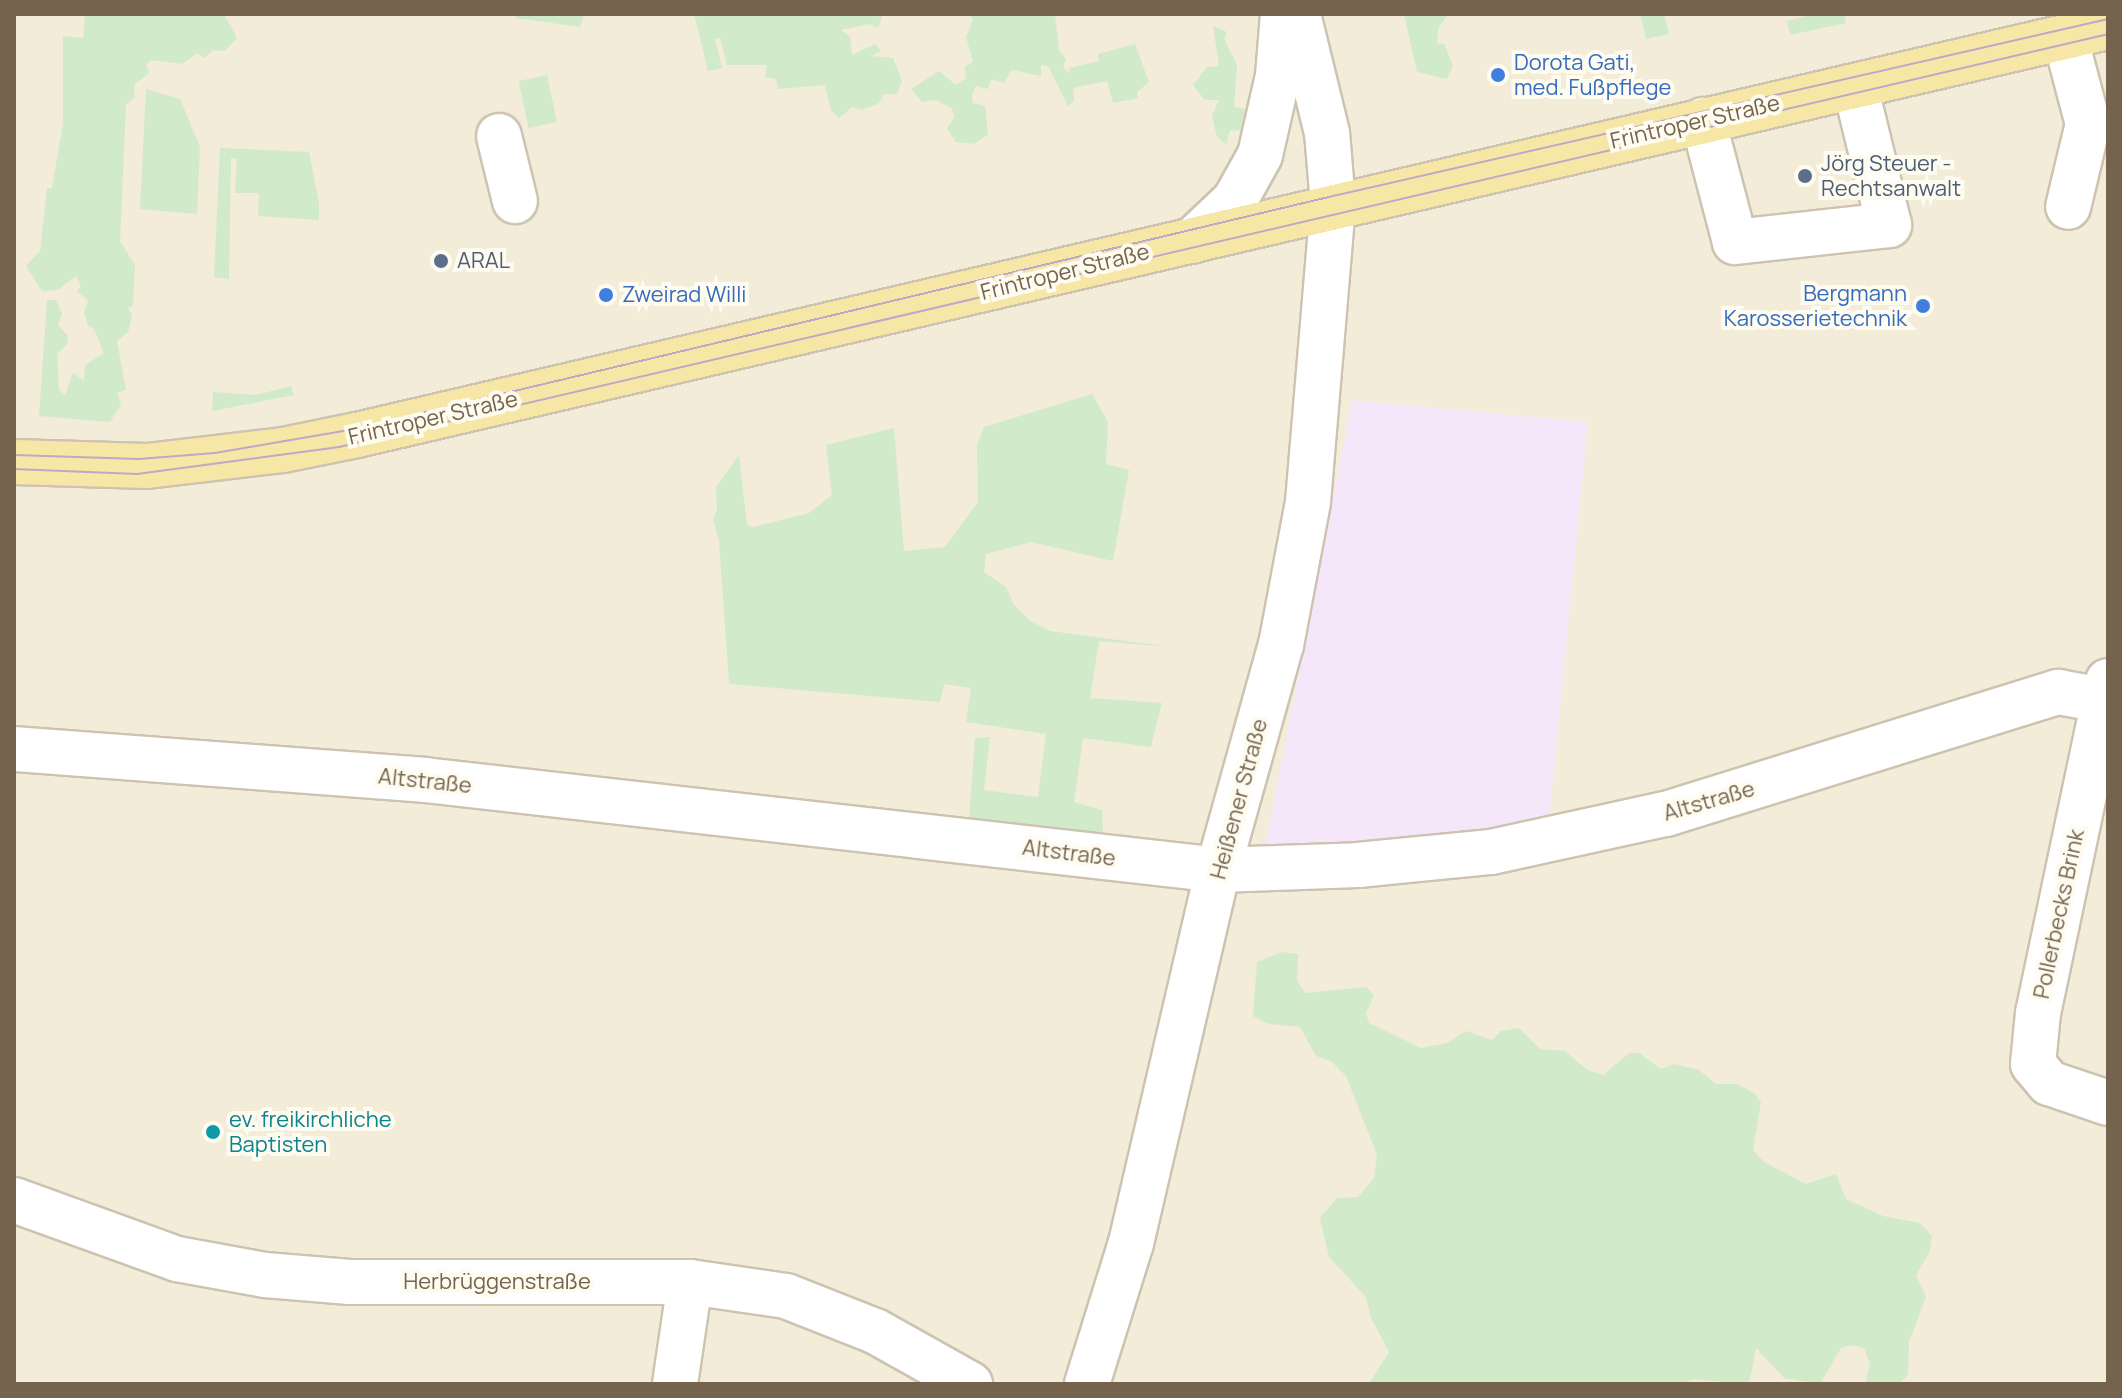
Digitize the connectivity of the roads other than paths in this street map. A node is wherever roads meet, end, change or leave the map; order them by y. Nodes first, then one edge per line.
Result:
1 (1283, 14) edge
2 (1298, 14) edge
3 (2108, 27) edge
4 (2065, 37) junction
5 (1855, 86) junction
6 (1703, 120) junction
7 (499, 136) dead end
8 (515, 201) dead end
9 (1333, 204) junction
10 (2068, 207) dead end
11 (1192, 241) junction
12 (14, 462) edge
13 (2106, 690) edge
14 (14, 749) edge
15 (1218, 870) junction
16 (2108, 1103) edge
17 (14, 1200) edge
18 (690, 1282) junction
19 (675, 1384) edge
20 (970, 1384) edge
21 (1087, 1384) edge

1 - 11 street
2 - 9 street, Heißener Straße
3 - 4 main road, Frintroper Straße
4 - 5 main road, Frintroper Straße
4 - 10 street
5 - 6 main road, Frintroper Straße
5 - 6 street
6 - 9 main road, Frintroper Straße
7 - 8 street
9 - 11 main road, Frintroper Straße
9 - 15 street, Heißener Straße
11 - 12 main road, Frintroper Straße
13 - 15 street, Altstraße
13 - 16 street, Pollerbecks Brink
14 - 15 street, Altstraße
15 - 21 street, Heißener Straße
17 - 18 street, Herbrüggenstraße
18 - 19 street
18 - 20 street, Herbrüggenstraße

